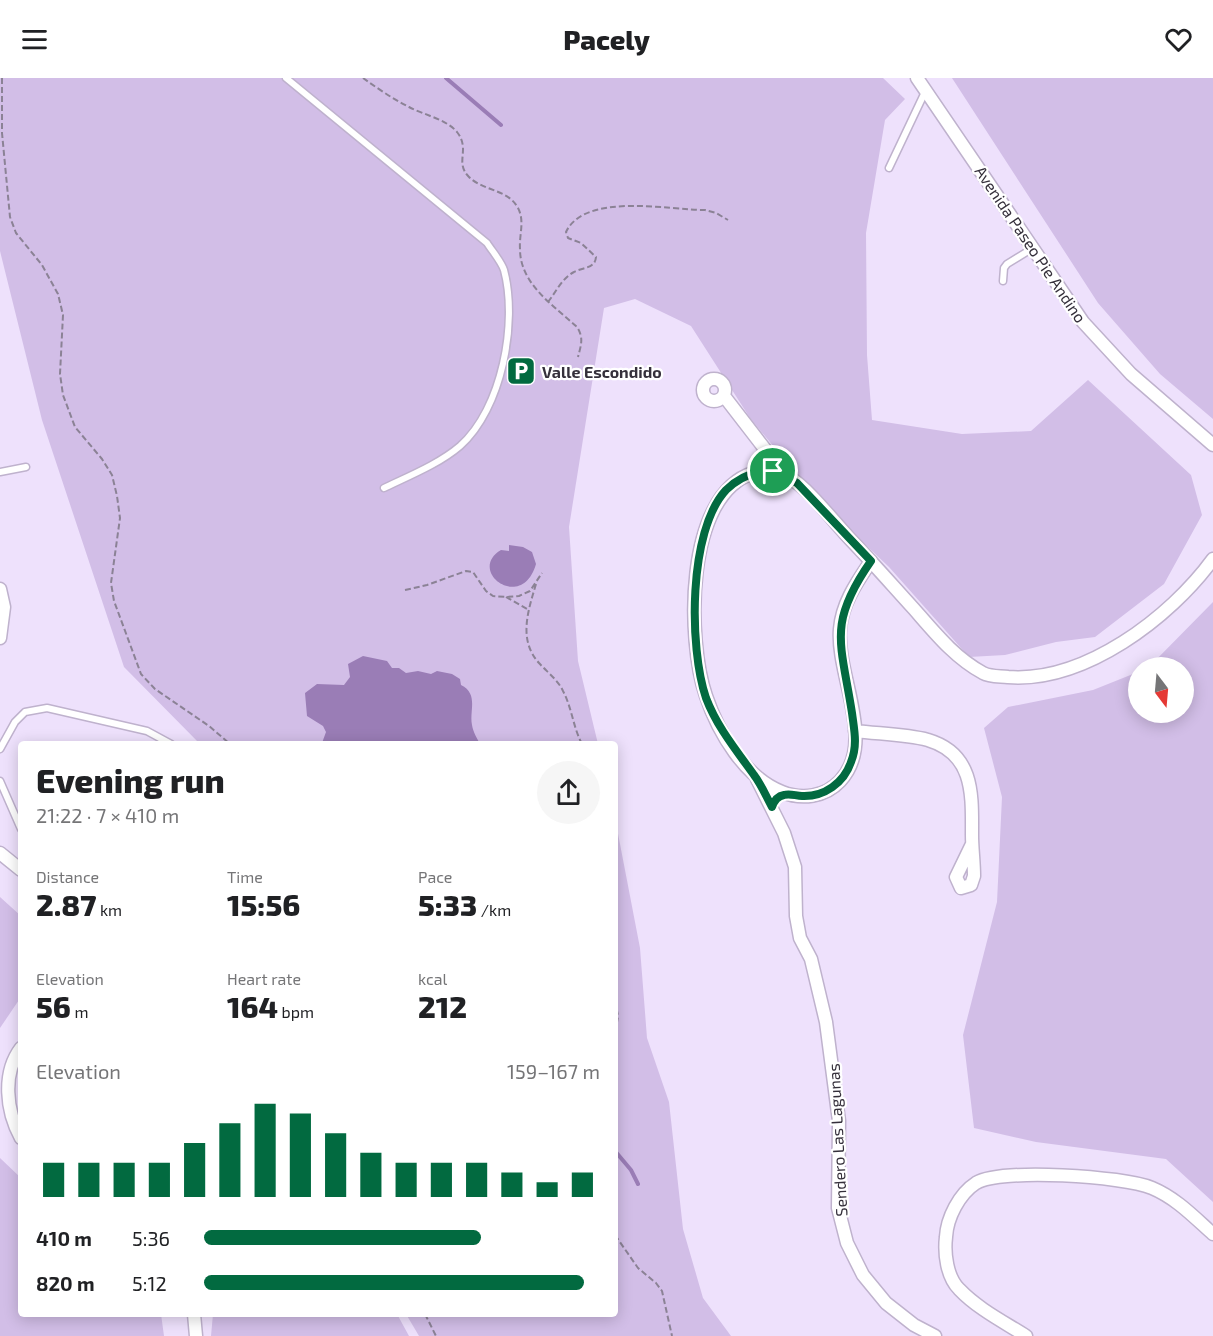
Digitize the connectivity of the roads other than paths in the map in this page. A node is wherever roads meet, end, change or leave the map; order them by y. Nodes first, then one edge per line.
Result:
1 (286, 78) edge
2 (917, 78) edge
3 (925, 92) junction
4 (889, 168) dead end
5 (1033, 248) junction
6 (1003, 281) dead end
7 (724, 396) dead end
8 (1213, 445) edge
9 (26, 467) dead end
10 (773, 471) junction
11 (0, 472) edge
12 (384, 488) dead end
13 (1213, 559) edge
14 (871, 561) junction
15 (0, 589) edge
16 (0, 638) edge
17 (855, 731) junction
18 (165, 741) edge
19 (0, 749) edge
20 (754, 775) junction
21 (0, 781) edge
22 (787, 794) junction
23 (772, 807) junction
24 (18, 821) edge
25 (972, 844) dead end
26 (0, 853) edge
27 (18, 868) edge
28 (18, 1052) edge
29 (18, 1132) edge
30 (1213, 1234) edge
31 (194, 1317) edge
32 (196, 1336) edge
33 (935, 1336) edge
34 (1026, 1336) edge

1 - 12 lane
2 - 3 street, Avenida Paseo Pie Andino
3 - 4 lane
3 - 5 street, Avenida Paseo Pie Andino
5 - 6 lane
5 - 8 street, Avenida Paseo Pie Andino
7 - 10 street
9 - 11 lane
10 - 14 street
10 - 20 street
13 - 14 street
14 - 17 street
15 - 16 street
17 - 22 street
17 - 25 street
18 - 19 lane
20 - 22 street
20 - 23 street, Sendero Las Lagunas
21 - 24 lane
22 - 23 street
23 - 33 street, Sendero Las Lagunas
26 - 27 street
28 - 29 street
30 - 34 street
31 - 32 street

